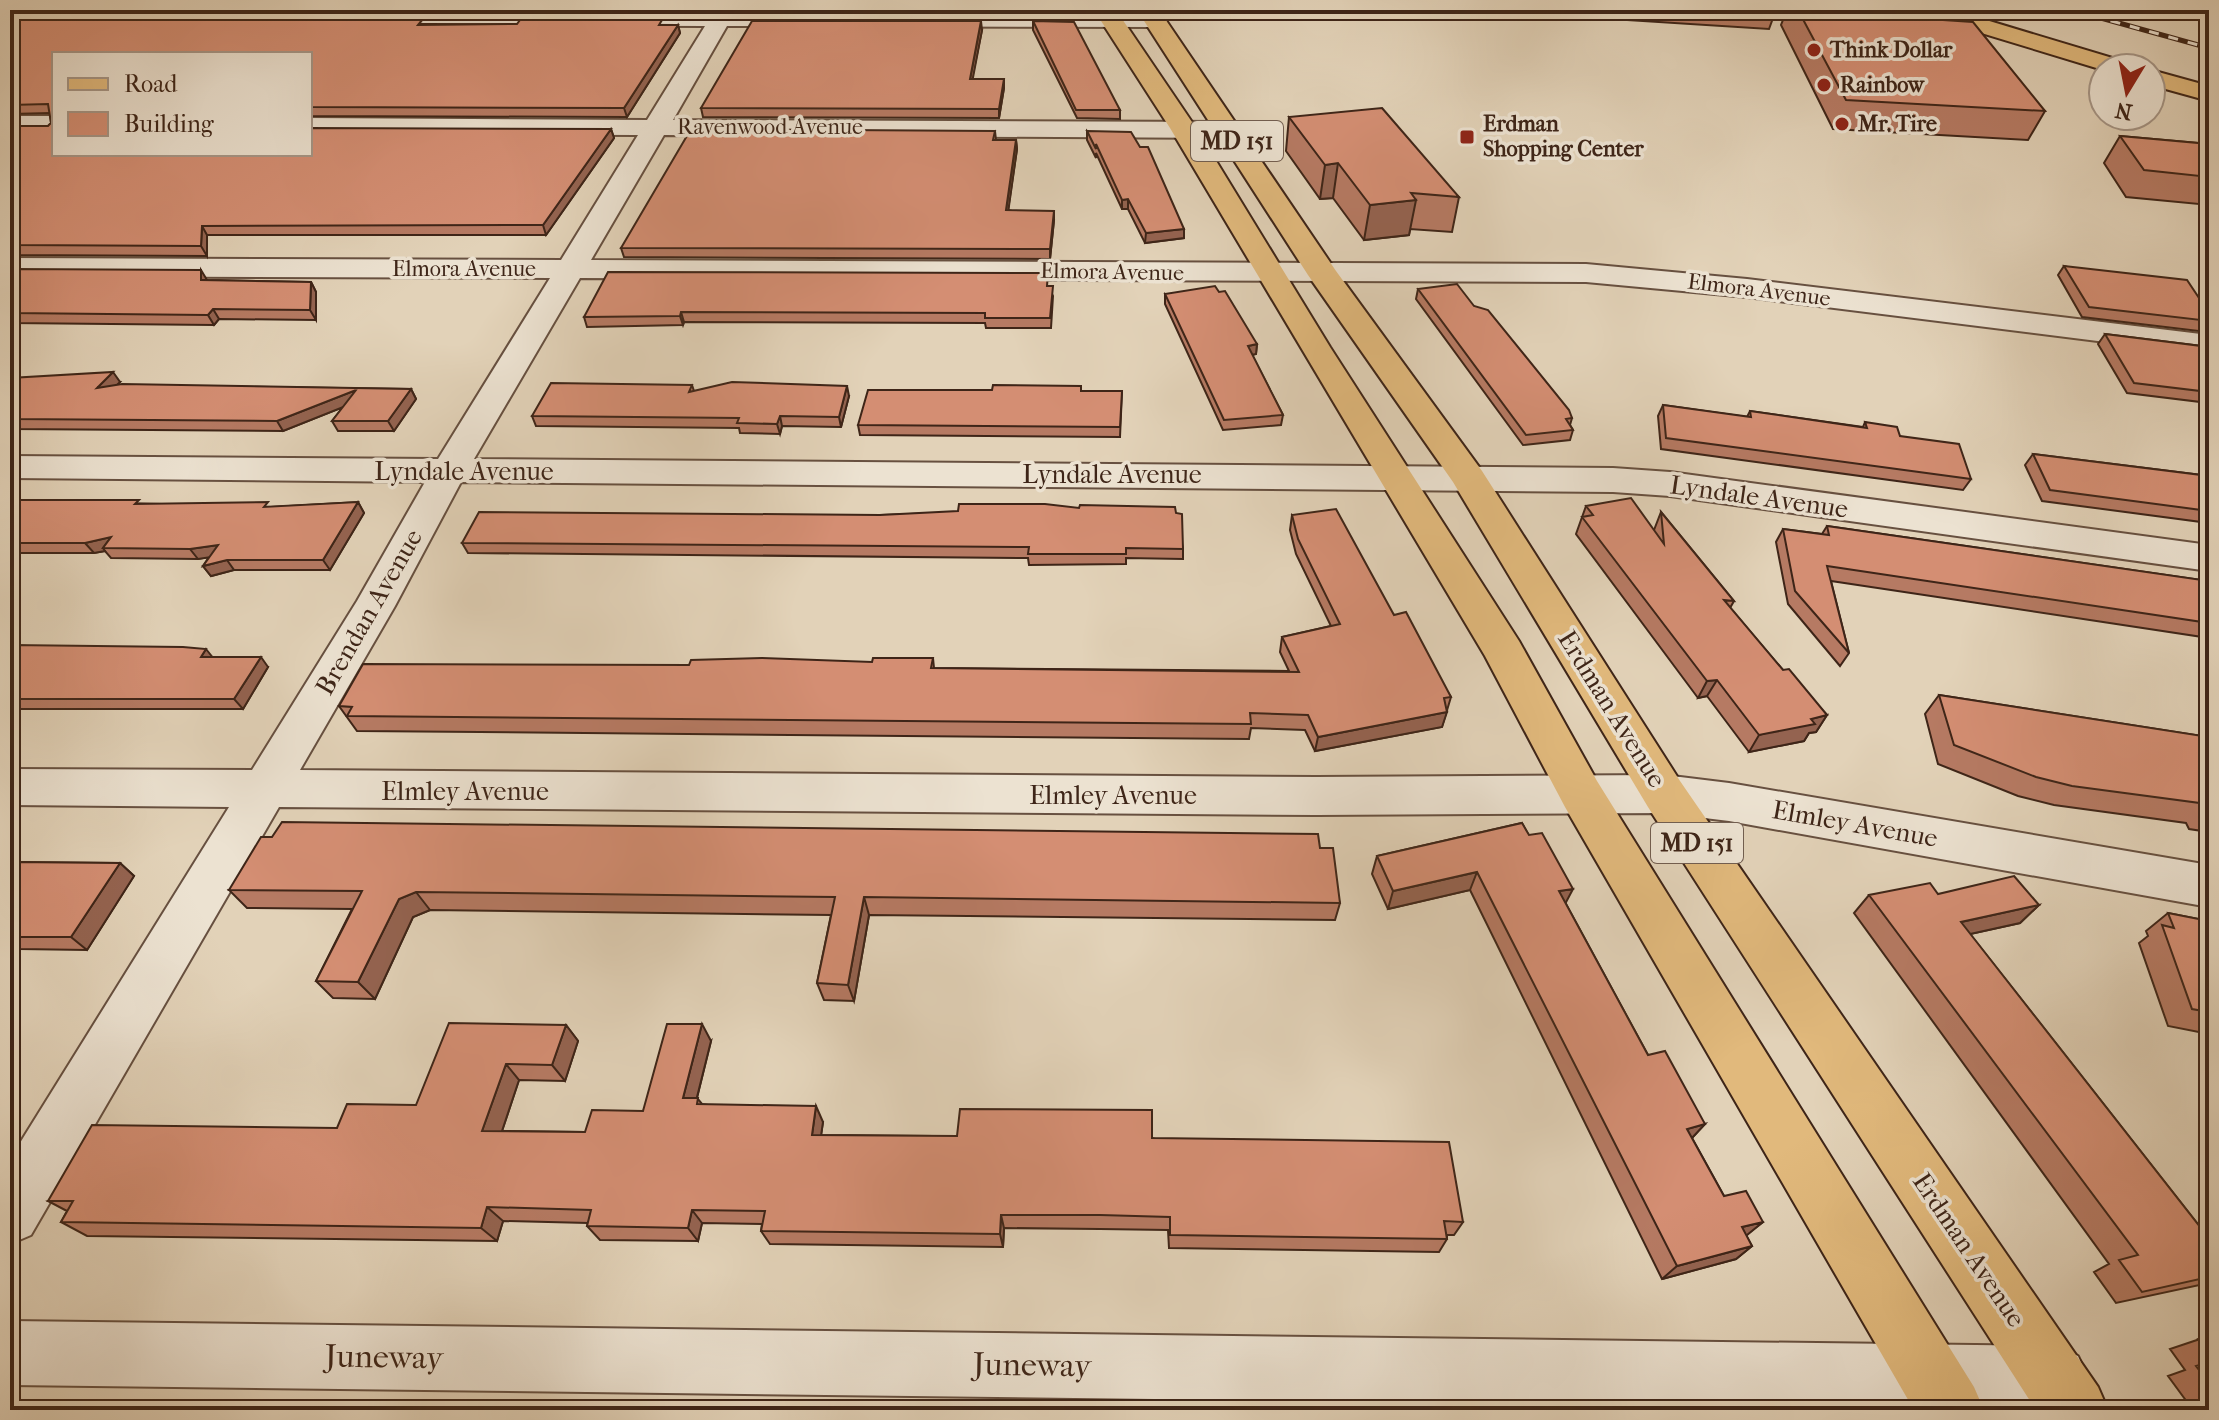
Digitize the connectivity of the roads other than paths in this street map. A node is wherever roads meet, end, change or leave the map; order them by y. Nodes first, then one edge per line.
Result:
1 (1930, 10) edge
2 (11, 13) edge
3 (248, 14) edge
4 (485, 14) edge
5 (724, 15) edge
6 (1110, 16) edge
7 (1152, 16) edge
8 (2087, 58) edge
9 (2167, 82) edge
10 (2209, 94) edge
11 (10, 124) edge
12 (52, 124) edge
13 (312, 126) edge
14 (656, 126) junction
15 (1183, 128) junction
16 (1230, 130) junction
17 (10, 267) edge
18 (572, 270) junction
19 (1272, 274) junction
20 (1323, 275) junction
21 (2209, 345) edge
22 (10, 467) edge
23 (449, 471) junction
24 (1395, 478) junction
25 (1469, 479) junction
26 (2209, 558) edge
27 (10, 787) edge
28 (264, 790) junction
29 (1581, 794) junction
30 (1664, 794) junction
31 (2209, 886) edge
32 (10, 1214) edge
33 (10, 1353) edge
34 (1941, 1393) edge
35 (2065, 1394) edge

1 - 8 main road
2 - 3 street
3 - 4 street
4 - 5 street
5 - 6 street
5 - 14 street, Brendan Avenue
6 - 7 street
6 - 15 main road, MD 151
7 - 16 main road, Erdman Avenue / MD 151
9 - 10 main road
11 - 12 street
13 - 14 street, Ravenwood Avenue
14 - 15 street, Ravenwood Avenue
14 - 18 street, Brendan Avenue
15 - 16 street, Ravenwood Avenue
15 - 19 main road, MD 151
16 - 20 main road, Erdman Avenue / MD 151
17 - 18 street, Elmora Avenue
18 - 19 street, Elmora Avenue
18 - 23 street, Brendan Avenue
19 - 20 street, Elmora Avenue
19 - 24 main road, MD 151
20 - 21 street, Elmora Avenue
20 - 25 main road, Erdman Avenue / MD 151
22 - 23 street, Lyndale Avenue
23 - 24 street, Lyndale Avenue
23 - 28 street, Brendan Avenue
24 - 25 street, Lyndale Avenue
24 - 29 main road, MD 151
25 - 26 street, Lyndale Avenue
25 - 30 main road, Erdman Avenue / MD 151
27 - 28 street, Elmley Avenue
28 - 29 street, Elmley Avenue
28 - 32 street, Brendan Avenue
29 - 30 street, Elmley Avenue
29 - 34 main road, MD 151
30 - 31 street, Elmley Avenue
30 - 35 main road, Erdman Avenue / MD 151
33 - 34 street, Juneway
34 - 35 street, Juneway

